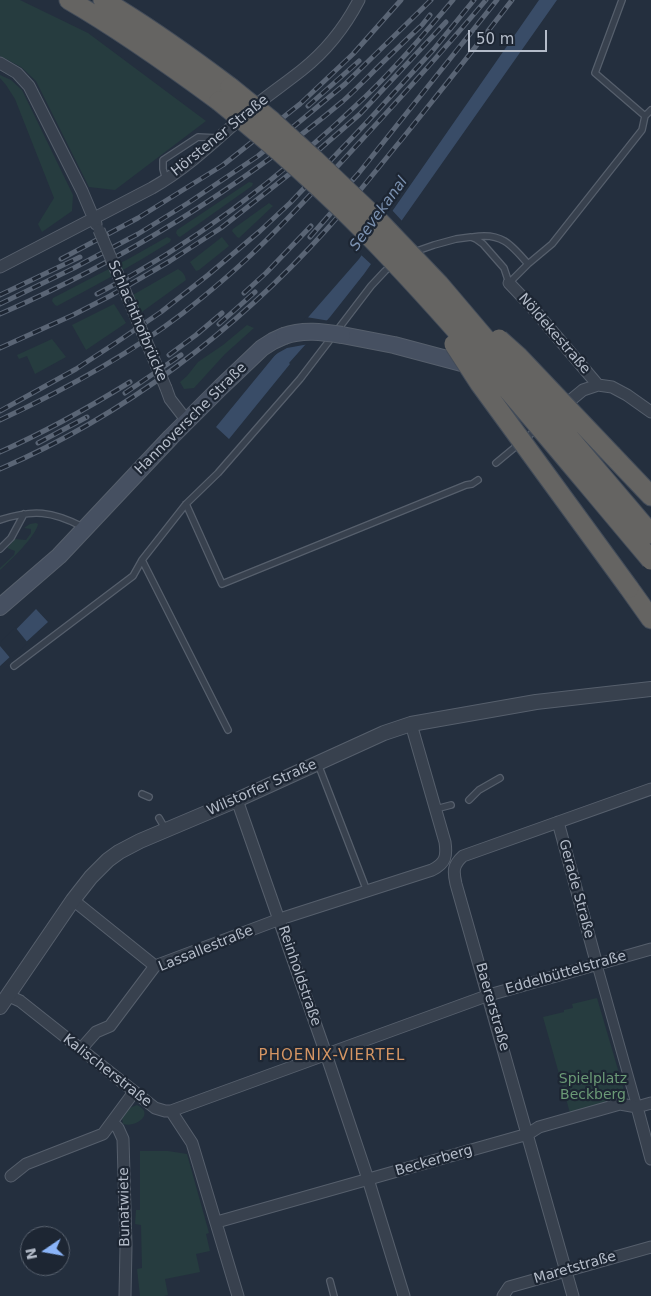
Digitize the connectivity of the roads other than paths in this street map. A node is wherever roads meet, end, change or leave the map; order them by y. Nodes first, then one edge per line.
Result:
1 (69, 0) edge
2 (103, 0) edge
3 (359, 0) edge
4 (622, 0) edge
5 (118, 7) edge
6 (0, 63) edge
7 (224, 94) junction
8 (651, 110) edge
9 (648, 116) edge
10 (219, 138) junction
11 (166, 180) junction
12 (94, 218) junction
13 (471, 237) junction
14 (528, 264) junction
15 (0, 267) edge
16 (509, 283) junction
17 (439, 284) junction
18 (423, 294) junction
19 (598, 385) junction
20 (651, 412) edge
21 (187, 421) junction
22 (545, 423) junction
23 (496, 463) dead end
24 (478, 480) dead end
25 (651, 496) edge
26 (186, 504) junction
27 (24, 514) junction
28 (0, 520) edge
29 (629, 522) junction
30 (84, 528) junction
31 (651, 534) edge
32 (651, 546) edge
33 (0, 549) edge
34 (142, 560) junction
35 (651, 560) edge
36 (0, 607) edge
37 (651, 618) edge
38 (14, 666) dead end
39 (651, 689) edge
40 (599, 696) junction
41 (651, 698) edge
42 (411, 724) junction
43 (228, 730) dead end
44 (318, 764) junction
45 (500, 778) dead end
46 (651, 789) edge
47 (142, 794) dead end
48 (149, 797) dead end
49 (237, 800) junction
50 (469, 800) dead end
51 (450, 805) dead end
52 (436, 809) junction
53 (159, 818) dead end
54 (558, 822) junction
55 (166, 830) junction
56 (449, 863) junction
57 (367, 891) junction
58 (73, 900) junction
59 (280, 920) junction
60 (651, 949) edge
61 (597, 965) junction
62 (156, 966) junction
63 (488, 995) junction
64 (4, 1001) edge
65 (81, 1049) junction
66 (326, 1054) junction
67 (134, 1092) junction
68 (651, 1103) edge
69 (636, 1107) junction
70 (171, 1110) junction
71 (112, 1122) junction
72 (528, 1134) junction
73 (651, 1159) edge
74 (10, 1176) dead end
75 (368, 1179) junction
76 (217, 1222) junction
77 (651, 1247) edge
78 (566, 1271) junction
79 (330, 1281) dead end
80 (125, 1296) edge
81 (238, 1296) edge
82 (334, 1296) edge
83 (404, 1296) edge
84 (502, 1296) edge
85 (573, 1296) edge

1 - 7 highway
2 - 5 highway
3 - 10 street, Hörstener Straße
4 - 9 lane
5 - 7 highway
6 - 12 street, Schlachthofbrücke
7 - 17 highway, bridge
7 - 18 highway, bridge
8 - 9 lane
9 - 14 lane
10 - 11 street, Hörstener Straße
10 - 11 lane
11 - 12 street, Hörstener Straße
12 - 15 street, Hörstener Straße
12 - 21 street, Schlachthofbrücke, bridge
13 - 14 lane
13 - 16 lane
13 - 26 lane
14 - 16 lane
16 - 19 street, Nöldekestraße
17 - 25 highway, bridge
17 - 31 highway, bridge
18 - 35 highway, bridge
18 - 37 highway, bridge
19 - 20 street, Nöldekestraße
19 - 22 street, Nöldekestraße
21 - 22 main road, Hannoversche Straße, bridge
21 - 30 main road, Hannoversche Straße
22 - 23 lane
22 - 29 main road, Hannoversche Straße
24 - 26 lane
26 - 34 lane
27 - 28 lane
27 - 30 lane
27 - 33 lane
29 - 32 main road, Hannoversche Straße
29 - 35 main road, Hannoversche Straße
30 - 36 main road, Hannoversche Straße
34 - 38 lane
34 - 43 lane
39 - 40 street, Wilstorfer Straße
40 - 41 street, Wilstorfer Straße
40 - 42 street, Wilstorfer Straße
42 - 44 street, Wilstorfer Straße
42 - 52 street, Baererstraße
44 - 49 street, Wilstorfer Straße
44 - 57 lane
45 - 50 lane
46 - 54 street, Lassallestraße
47 - 48 lane
49 - 55 street, Wilstorfer Straße
49 - 59 street, Reinholdstraße
51 - 52 lane
52 - 56 street, Baererstraße
53 - 55 lane
54 - 56 street, Lassallestraße
54 - 61 street, Gerade Straße
55 - 58 street, Wilstorfer Straße
56 - 57 street, Lassallestraße
56 - 63 street, Baererstraße
57 - 59 street, Lassallestraße
58 - 62 street
58 - 64 street, Wilstorfer Straße
59 - 62 street, Lassallestraße
59 - 66 street, Reinholdstraße
60 - 61 street, Eddelbüttelstraße
61 - 63 street, Eddelbüttelstraße
61 - 69 street, Gerade Straße
62 - 65 street, Lassallestraße
63 - 66 street, Eddelbüttelstraße
63 - 72 street, Baererstraße
64 - 65 street, Kalischerstraße
65 - 67 street, Kalischerstraße
66 - 70 street, Eddelbüttelstraße
66 - 75 street, Reinholdstraße
67 - 70 street, Kalischerstraße
67 - 71 street
68 - 69 street, Beckerberg
69 - 72 street, Beckerberg
69 - 73 street, Gerade Straße
70 - 76 street, Kalischerstraße
71 - 74 street
71 - 80 street, Bunatwiete
72 - 75 street, Beckerberg
72 - 78 street, Baererstraße
75 - 76 street, Beckerberg
75 - 83 street, Reinholdstraße
76 - 81 street, Kalischerstraße
77 - 78 street, Maretstraße
78 - 84 street, Maretstraße
78 - 85 street, Baererstraße
79 - 82 lane

